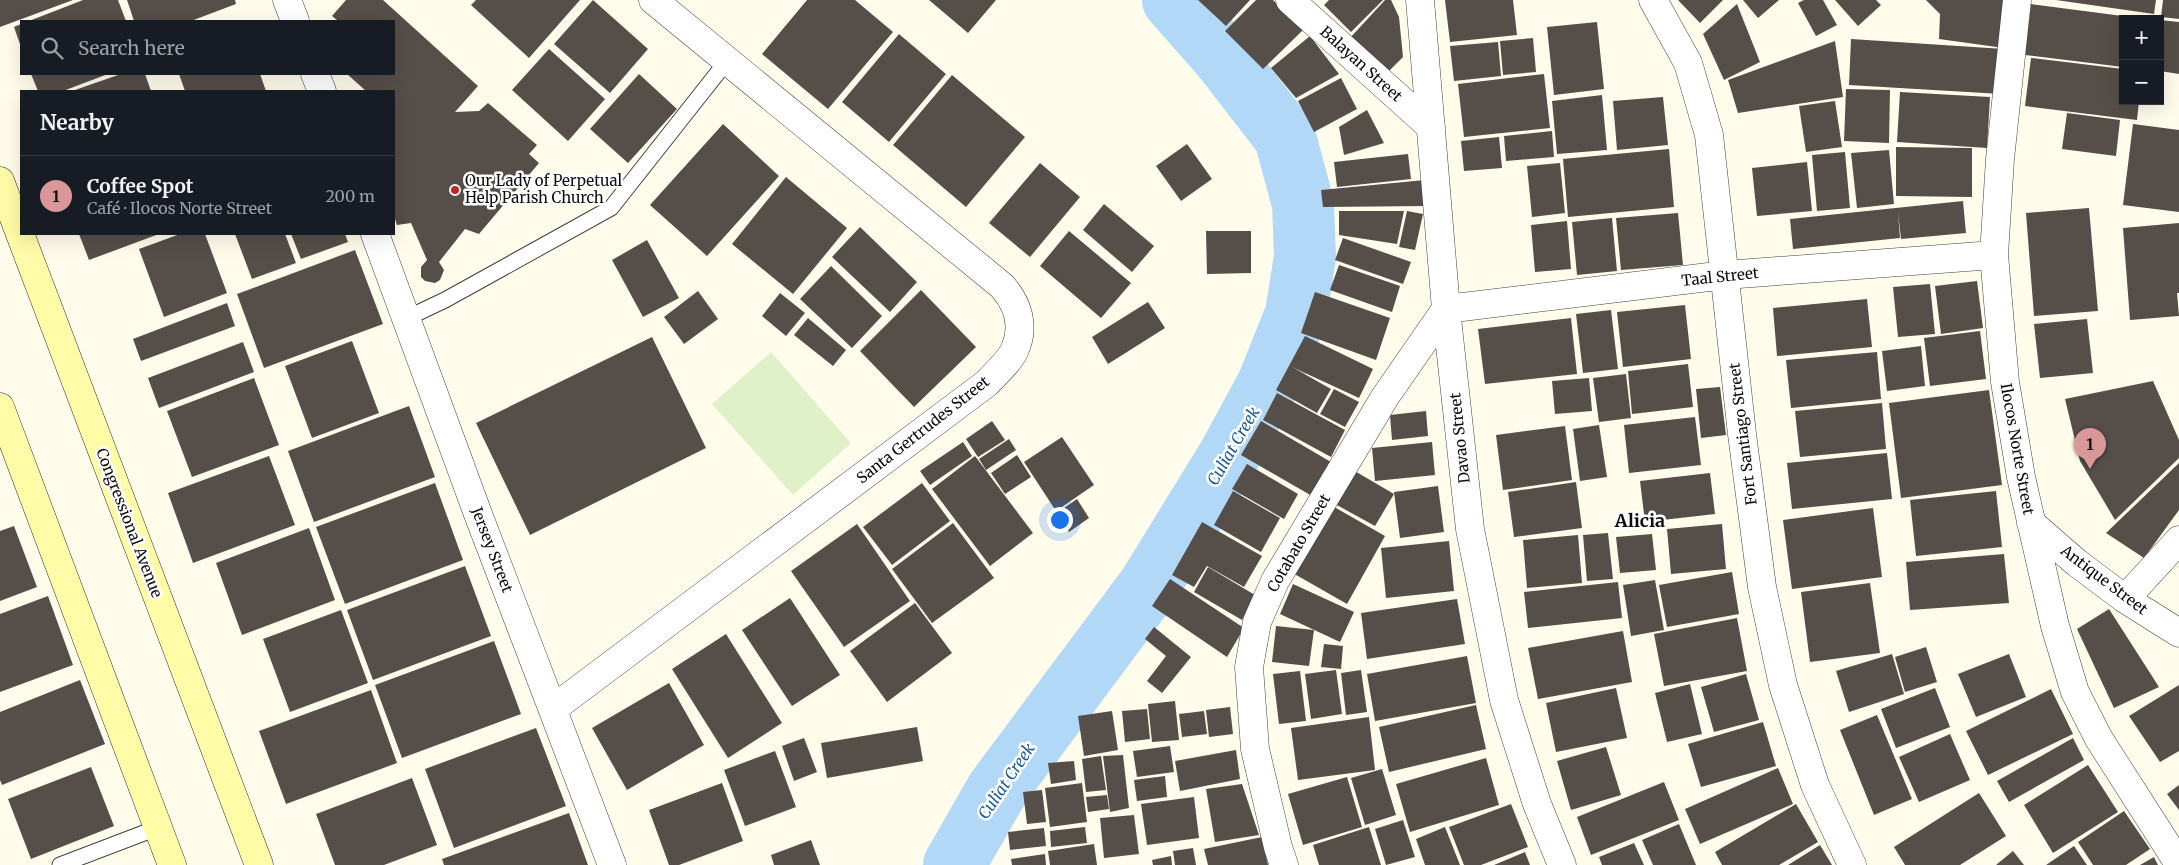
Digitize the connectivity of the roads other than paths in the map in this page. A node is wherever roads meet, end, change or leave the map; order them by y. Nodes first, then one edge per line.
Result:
1 (288, 0) edge
2 (653, 0) edge
3 (1290, 0) edge
4 (1420, 0) edge
5 (1653, 0) edge
6 (2017, 0) edge
7 (295, 20) edge
8 (727, 61) junction
9 (315, 75) edge
10 (322, 90) edge
11 (1432, 127) junction
12 (0, 182) edge
13 (20, 235) edge
14 (20, 235) edge
15 (375, 235) edge
16 (1994, 255) junction
17 (1725, 275) junction
18 (1446, 309) junction
19 (407, 318) junction
20 (0, 407) edge
21 (2031, 523) junction
22 (2179, 540) edge
23 (2125, 599) junction
24 (2179, 633) edge
25 (554, 708) junction
26 (157, 828) junction
27 (2179, 864) edge
28 (60, 865) edge
29 (172, 865) edge
30 (259, 865) edge
31 (612, 865) edge
32 (1284, 865) edge
33 (1562, 865) edge
34 (1852, 865) edge

1 - 7 street
2 - 8 street, Santa Gertrudes Street
3 - 11 street, Balayan Street
4 - 11 street, Davao Street
5 - 17 street, Fort Santiago Street
6 - 16 street, Ilocos Norte Street
8 - 19 lane
8 - 25 street, Santa Gertrudes Street
9 - 10 street
11 - 18 street, Davao Street
12 - 14 main road, Congressional Avenue
13 - 30 main road, Congressional Avenue
15 - 19 street, Jersey Street
16 - 17 street, Taal Street
16 - 21 street, Ilocos Norte Street
17 - 18 street, Taal Street
17 - 34 street, Fort Santiago Street
18 - 32 street, Cotabato Street
18 - 33 street, Davao Street
19 - 25 street, Jersey Street
20 - 26 main road
21 - 23 street, Antique Street
21 - 27 street, Ilocos Norte Street
22 - 23 street
23 - 24 street, Antique Street
25 - 31 street, Jersey Street
26 - 28 lane
26 - 29 main road

